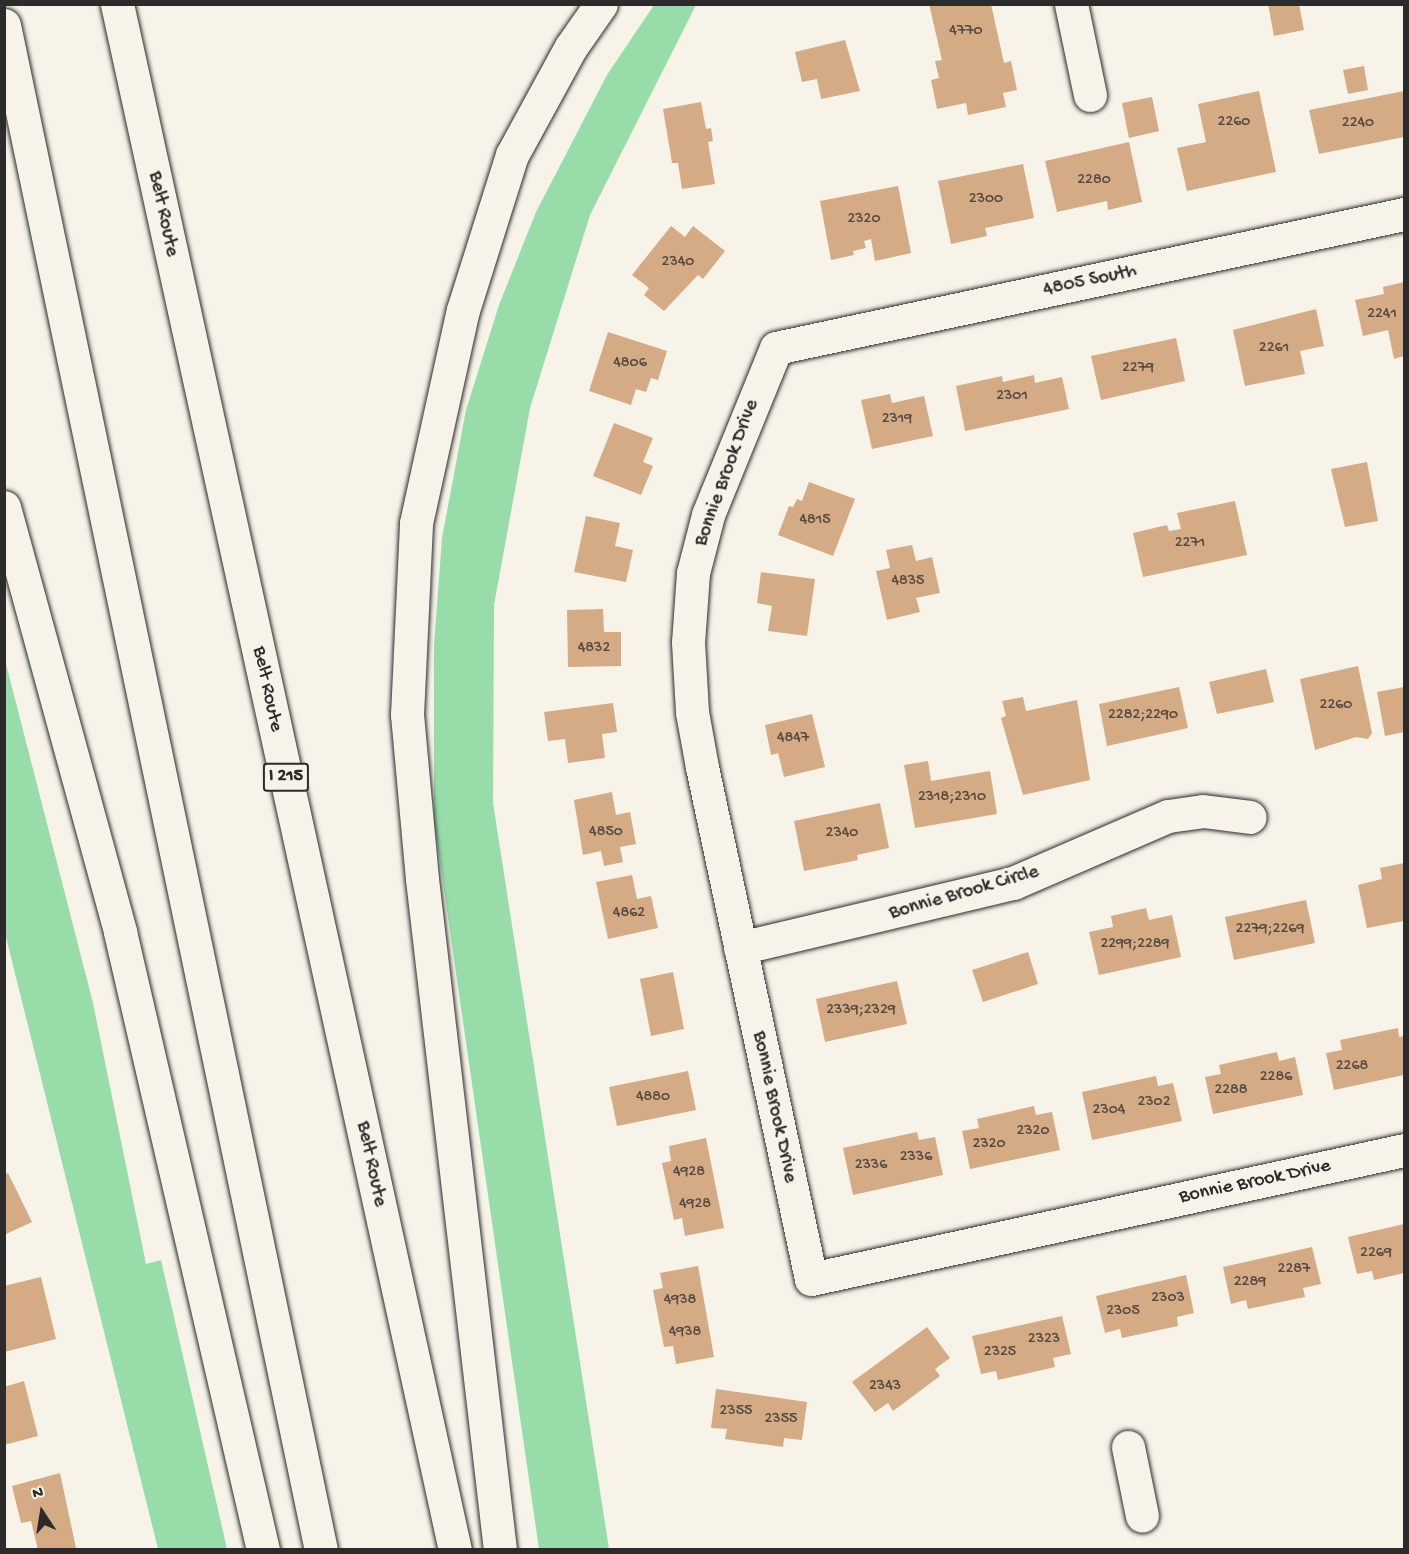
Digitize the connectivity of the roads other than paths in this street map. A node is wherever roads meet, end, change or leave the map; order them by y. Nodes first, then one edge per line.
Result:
1 (117, 4) edge
2 (601, 4) edge
3 (1071, 4) edge
4 (4, 24) edge
5 (1090, 95) dead end
6 (1404, 214) edge
7 (776, 348) joint
8 (4, 507) edge
9 (1250, 817) dead end
10 (740, 948) junction
11 (1404, 1150) edge
12 (1128, 1447) dead end
13 (1142, 1516) dead end
14 (263, 1550) edge
15 (321, 1550) edge
16 (455, 1550) edge
17 (500, 1550) edge

1 - 16 main road, Belt Route / I 215
2 - 17 main road
3 - 5 main road
4 - 15 main road
6 - 7 main road, 4805 South
7 - 10 main road, Bonnie Brook Drive
8 - 14 main road
9 - 10 main road, Bonnie Brook Circle
10 - 11 main road, Bonnie Brook Drive
12 - 13 main road

